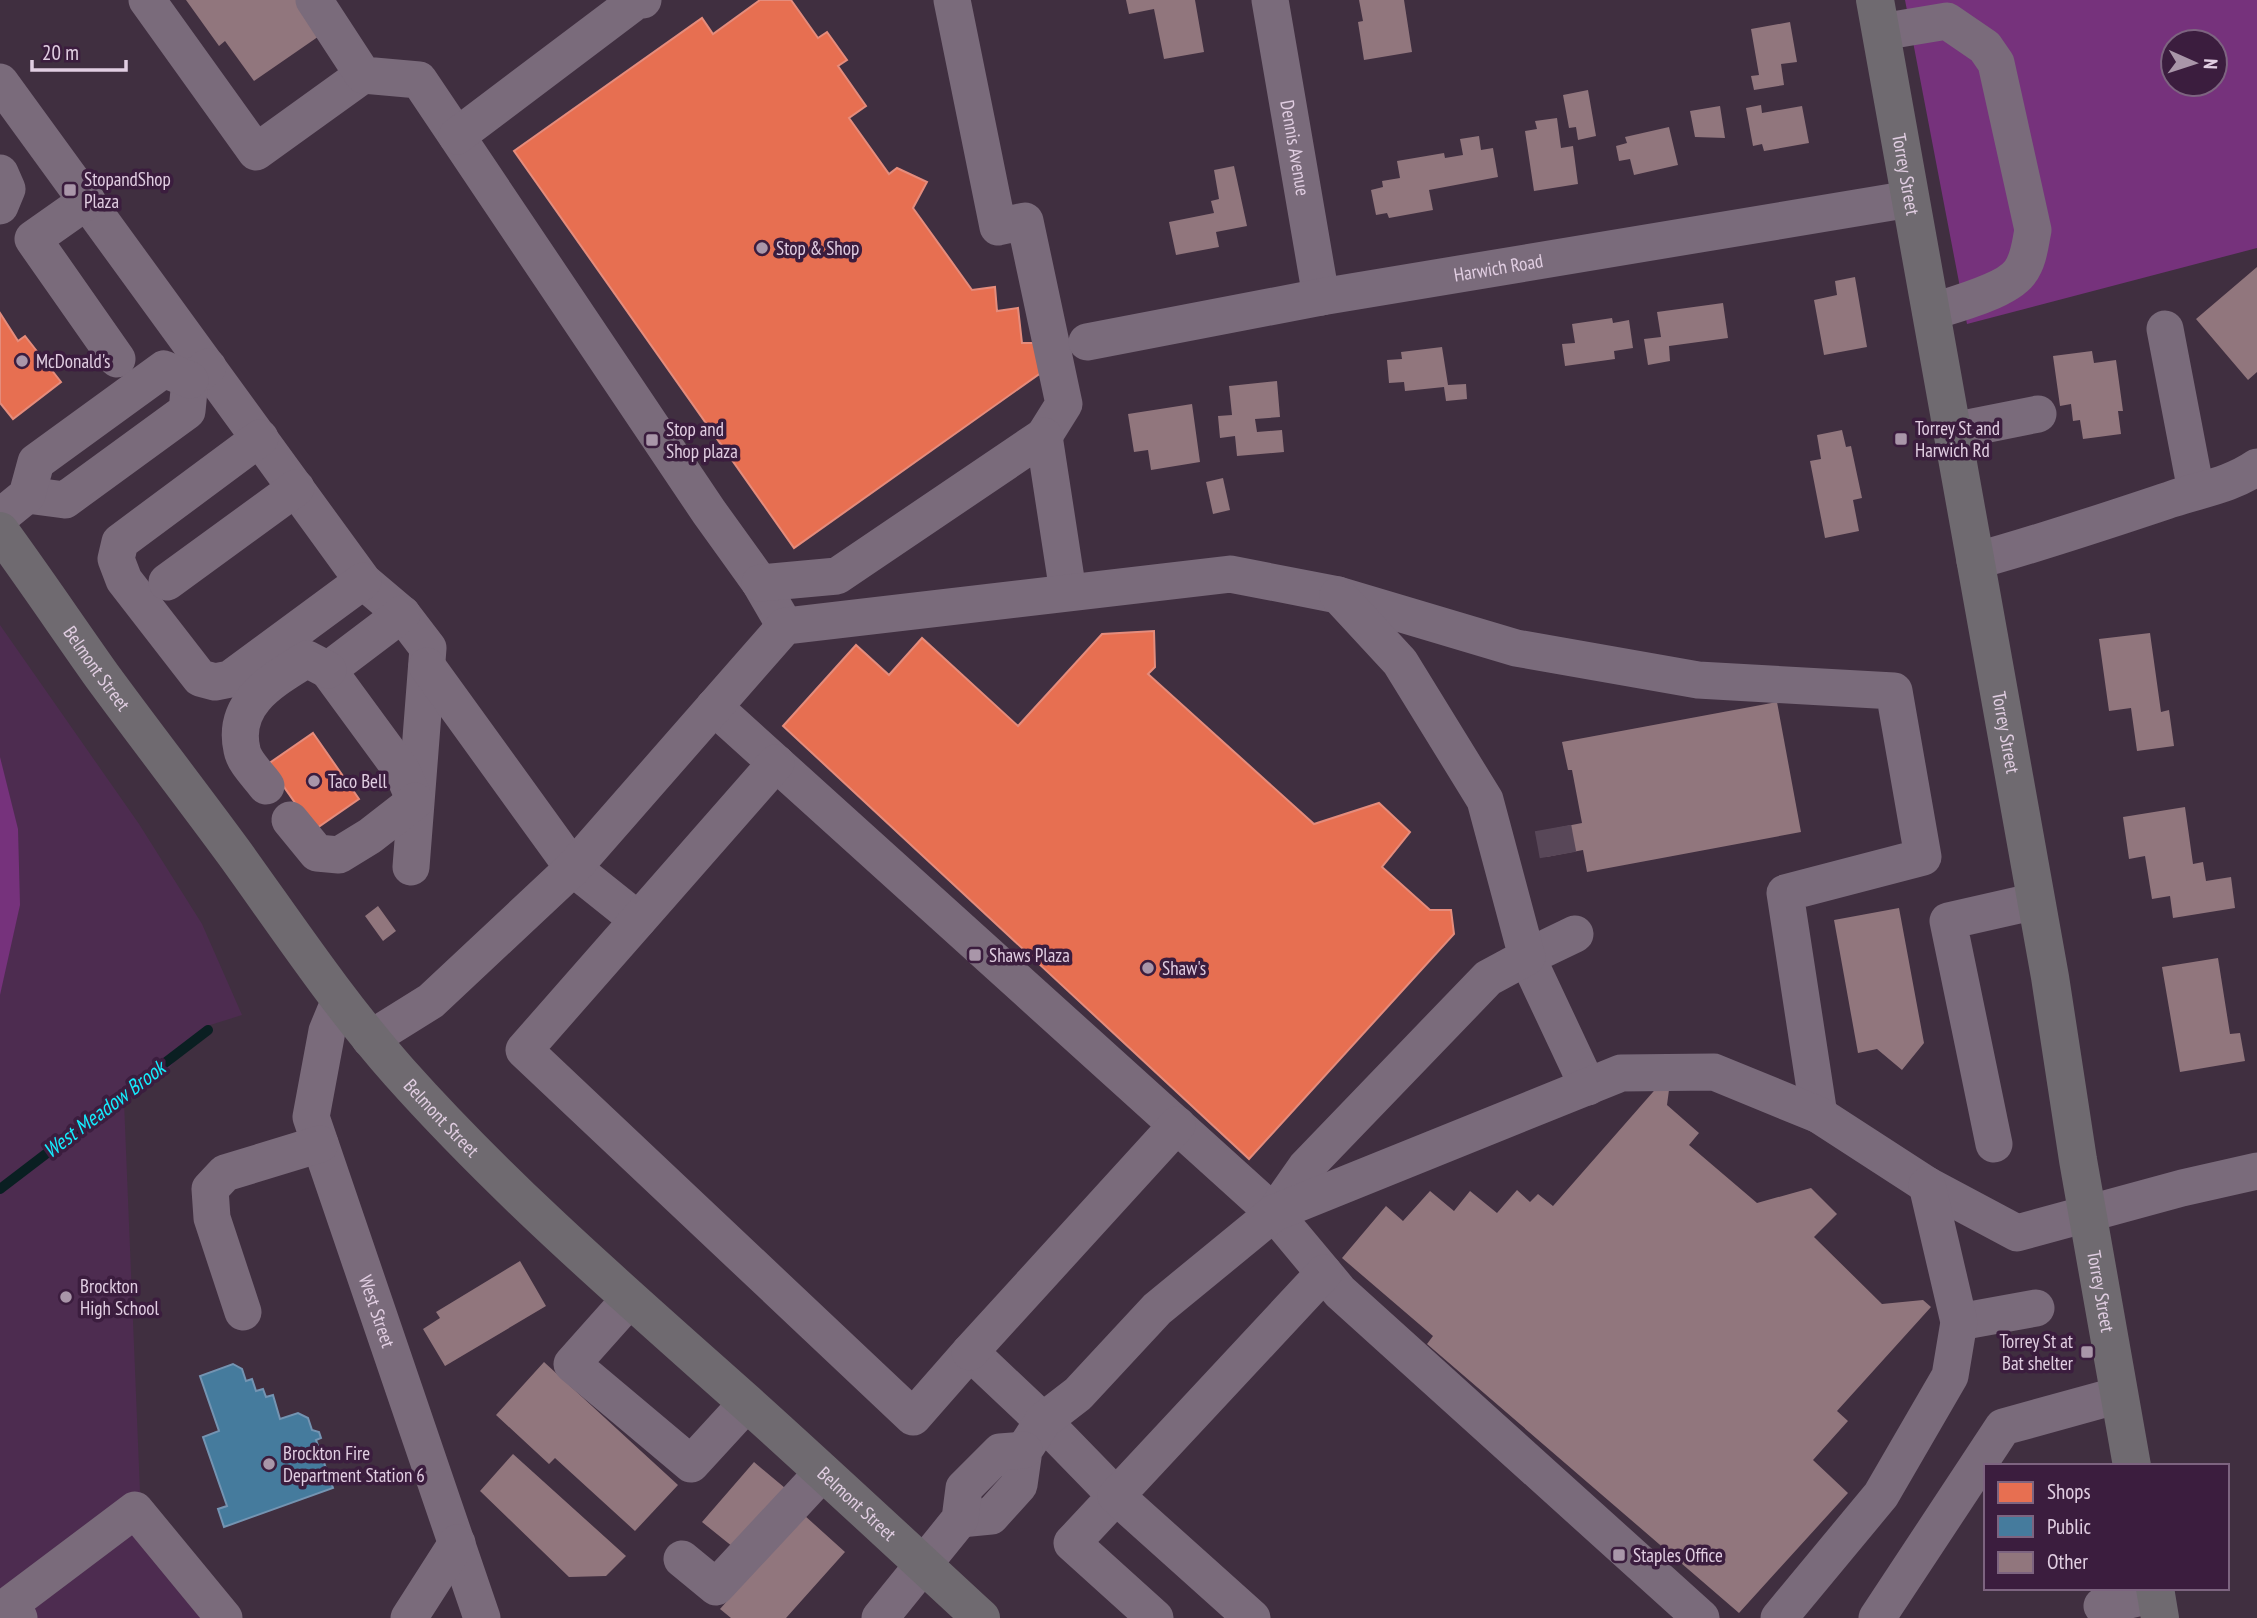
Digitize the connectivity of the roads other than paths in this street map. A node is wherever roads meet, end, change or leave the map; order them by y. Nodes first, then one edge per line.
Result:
1 (147, 0) edge
2 (314, 0) edge
3 (952, 0) edge
4 (1270, 0) edge
5 (640, 1) edge
6 (1878, 16) edge
7 (363, 75) junction
8 (0, 82) edge
9 (457, 136) junction
10 (0, 173) edge
11 (1910, 199) junction
12 (87, 201) junction
13 (0, 206) edge
14 (1321, 297) junction
15 (1931, 312) junction
16 (2165, 329) dead end
17 (1087, 342) dead end
18 (117, 359) dead end
19 (199, 374) junction
20 (2038, 414) dead end
21 (1953, 431) junction
22 (1044, 436) junction
23 (260, 438) junction
24 (2256, 470) edge
25 (296, 488) junction
26 (2196, 491) junction
27 (14, 506) edge
28 (0, 531) edge
29 (1975, 561) junction
30 (363, 581) junction
31 (167, 582) dead end
32 (760, 583) junction
33 (1068, 592) junction
34 (1338, 595) junction
35 (402, 614) junction
36 (785, 626) junction
37 (427, 666) junction
38 (328, 670) junction
39 (714, 707) junction
40 (776, 763) junction
41 (266, 786) dead end
42 (415, 801) junction
43 (290, 820) dead end
44 (411, 867) dead end
45 (573, 868) junction
46 (2036, 901) junction
47 (638, 920) junction
48 (1575, 934) dead end
49 (1527, 957) junction
50 (340, 1002) junction
51 (370, 1039) junction
52 (1588, 1087) junction
53 (1819, 1115) junction
54 (1177, 1125) junction
55 (320, 1144) junction
56 (1994, 1144) dead end
57 (2257, 1171) edge
58 (1927, 1185) junction
59 (1274, 1213) junction
60 (2089, 1213) junction
61 (1324, 1273) junction
62 (629, 1300) junction
63 (2036, 1308) dead end
64 (243, 1312) dead end
65 (1959, 1322) junction
66 (970, 1352) junction
67 (2119, 1395) junction
68 (747, 1404) junction
69 (1033, 1435) junction
70 (2132, 1464) edge
71 (823, 1472) junction
72 (1116, 1496) junction
73 (457, 1543) junction
74 (682, 1559) dead end
75 (923, 1563) junction
76 (2157, 1600) edge
77 (2102, 1606) dead end
78 (19, 1618) edge
79 (224, 1618) edge
80 (409, 1618) edge
81 (482, 1618) edge
82 (880, 1618) edge
83 (981, 1618) edge
84 (1155, 1618) edge
85 (1252, 1618) edge
86 (1701, 1618) edge
87 (1779, 1618) edge
88 (1877, 1618) edge

1 - 7 street
2 - 7 street
3 - 22 street
4 - 14 street, Dennis Avenue
5 - 9 street
6 - 11 main road, Torrey Street
6 - 15 street
7 - 9 street
8 - 12 street
9 - 32 street
10 - 13 street
11 - 14 street, Harwich Road
11 - 15 main road, Torrey Street
12 - 18 street
12 - 19 street
14 - 17 street, Harwich Road
15 - 21 main road, Torrey Street
16 - 26 street
19 - 23 street
19 - 27 street
20 - 21 street
21 - 29 main road, Torrey Street
22 - 32 street
22 - 33 street
23 - 25 street
23 - 30 street
24 - 26 street
25 - 30 street
25 - 31 street
26 - 29 street
28 - 50 main road, Belmont Street
29 - 46 main road, Torrey Street
30 - 35 street
32 - 36 street
33 - 34 street
33 - 36 street
34 - 49 street
34 - 53 street
35 - 37 street
35 - 38 street
36 - 39 street
37 - 42 street
37 - 45 street
38 - 41 street
38 - 42 street
39 - 40 street
39 - 45 street
40 - 47 street
40 - 54 street
42 - 43 street
42 - 44 street
45 - 47 street
45 - 51 street
46 - 56 street
46 - 60 main road, Torrey Street
47 - 66 street
48 - 49 street
49 - 52 street
49 - 59 street
50 - 51 main road, Belmont Street
50 - 55 street, West Street
51 - 62 main road, Belmont Street
52 - 53 street
52 - 59 street
53 - 58 street
54 - 59 street
54 - 66 street
55 - 64 street
55 - 73 street, West Street
57 - 60 street
58 - 60 street
58 - 65 street
59 - 61 street
59 - 69 street
60 - 67 main road, Torrey Street
61 - 72 street
61 - 86 street
62 - 68 main road, Belmont Street
62 - 68 street
63 - 65 street
65 - 87 street
66 - 69 street
67 - 70 main road, Torrey Street
67 - 88 street
68 - 71 main road, Belmont Street
69 - 72 street
69 - 75 street
71 - 74 street
71 - 75 main road, Belmont Street
72 - 84 street
72 - 85 street
73 - 80 street
73 - 81 street, West Street
75 - 82 street
75 - 83 main road, Belmont Street
76 - 77 street
78 - 79 street

